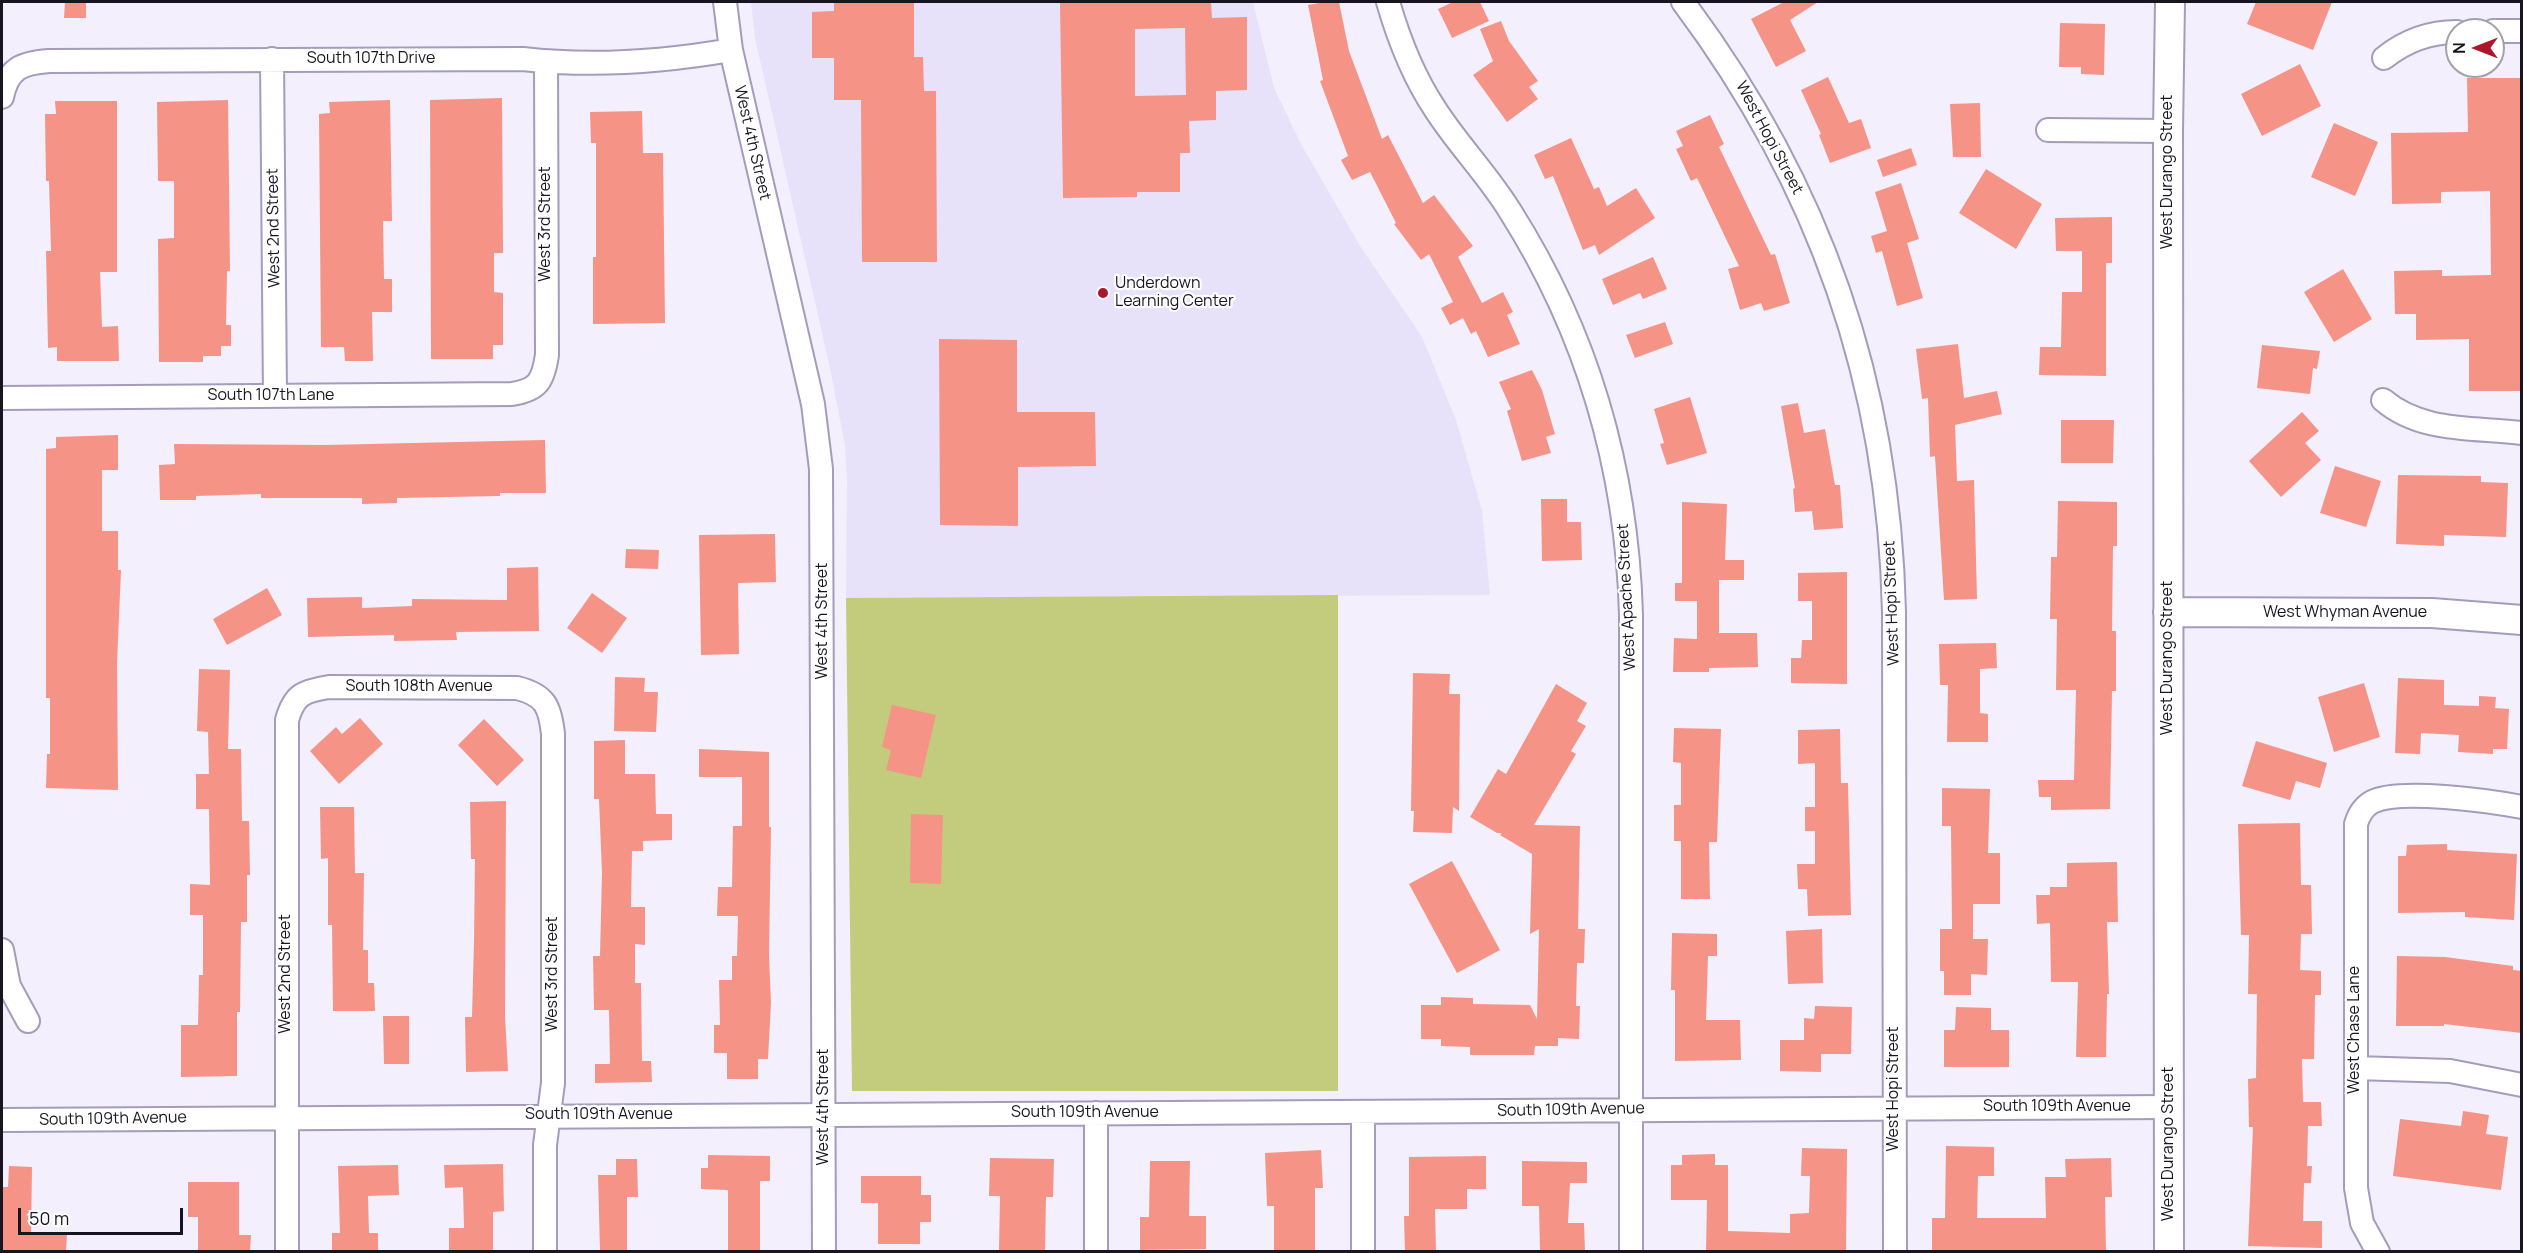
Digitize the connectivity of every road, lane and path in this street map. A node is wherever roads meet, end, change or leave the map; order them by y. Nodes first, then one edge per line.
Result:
1 (725, 2) edge
2 (1388, 2) edge
3 (1683, 2) edge
4 (2170, 2) edge
5 (2522, 31) edge
6 (2505, 32) edge
7 (2445, 33) edge
8 (731, 50) junction
9 (2384, 58) dead end
10 (272, 59) junction
11 (546, 62) junction
12 (2, 97) edge
13 (2048, 130) dead end
14 (2168, 130) junction
15 (538, 384) joint
16 (275, 396) junction
17 (2, 398) edge
18 (2383, 400) dead end
19 (2522, 433) edge
20 (2168, 612) junction
21 (2522, 620) edge
22 (297, 698) joint
23 (542, 698) joint
24 (2522, 807) edge
25 (2, 950) edge
26 (28, 1021) dead end
27 (2355, 1068) junction
28 (2522, 1085) edge
29 (1894, 1107) junction
30 (2169, 1107) junction
31 (1631, 1110) junction
32 (1363, 1112) junction
33 (1096, 1113) junction
34 (824, 1115) junction
35 (549, 1116) junction
36 (287, 1117) junction
37 (2, 1120) edge
38 (287, 1251) edge
39 (545, 1251) edge
40 (824, 1251) edge
41 (1096, 1251) edge
42 (1363, 1251) edge
43 (1631, 1251) edge
44 (1894, 1251) edge
45 (2169, 1251) edge
46 (2378, 1251) edge

1 - 8 street, West 4th Street
2 - 31 street, West Apache Street
3 - 29 street, West Hopi Street
4 - 14 street, West Durango Street
5 - 6 street
7 - 9 street
8 - 11 street, South 107th Drive
8 - 34 street, West 4th Street
10 - 11 street, South 107th Drive
10 - 12 street, South 107th Drive
10 - 16 street, West 2nd Street
11 - 15 street, West 3rd Street
13 - 14 street
14 - 20 street, West Durango Street
15 - 16 street, South 107th Lane
16 - 17 street, South 107th Lane
18 - 19 street
20 - 21 street, West Whyman Avenue
20 - 30 street, West Durango Street
22 - 23 street, South 108th Avenue
22 - 36 street, West 2nd Street
23 - 35 street, West 3rd Street
24 - 27 street, West Chase Lane
25 - 26 street
27 - 28 street
27 - 46 street, West Chase Lane
29 - 30 street, South 109th Avenue
29 - 31 street, South 109th Avenue
29 - 44 street, West Hopi Street
30 - 45 street, West Durango Street
31 - 32 street, South 109th Avenue
31 - 43 street, West Apache Street
32 - 33 street, South 109th Avenue
32 - 42 street
33 - 34 street, South 109th Avenue
33 - 41 street
34 - 35 street, South 109th Avenue
34 - 40 street, West 4th Street
35 - 36 street, South 109th Avenue
35 - 39 street, West 3rd Street
36 - 37 street, South 109th Avenue
36 - 38 street, West 2nd Street

